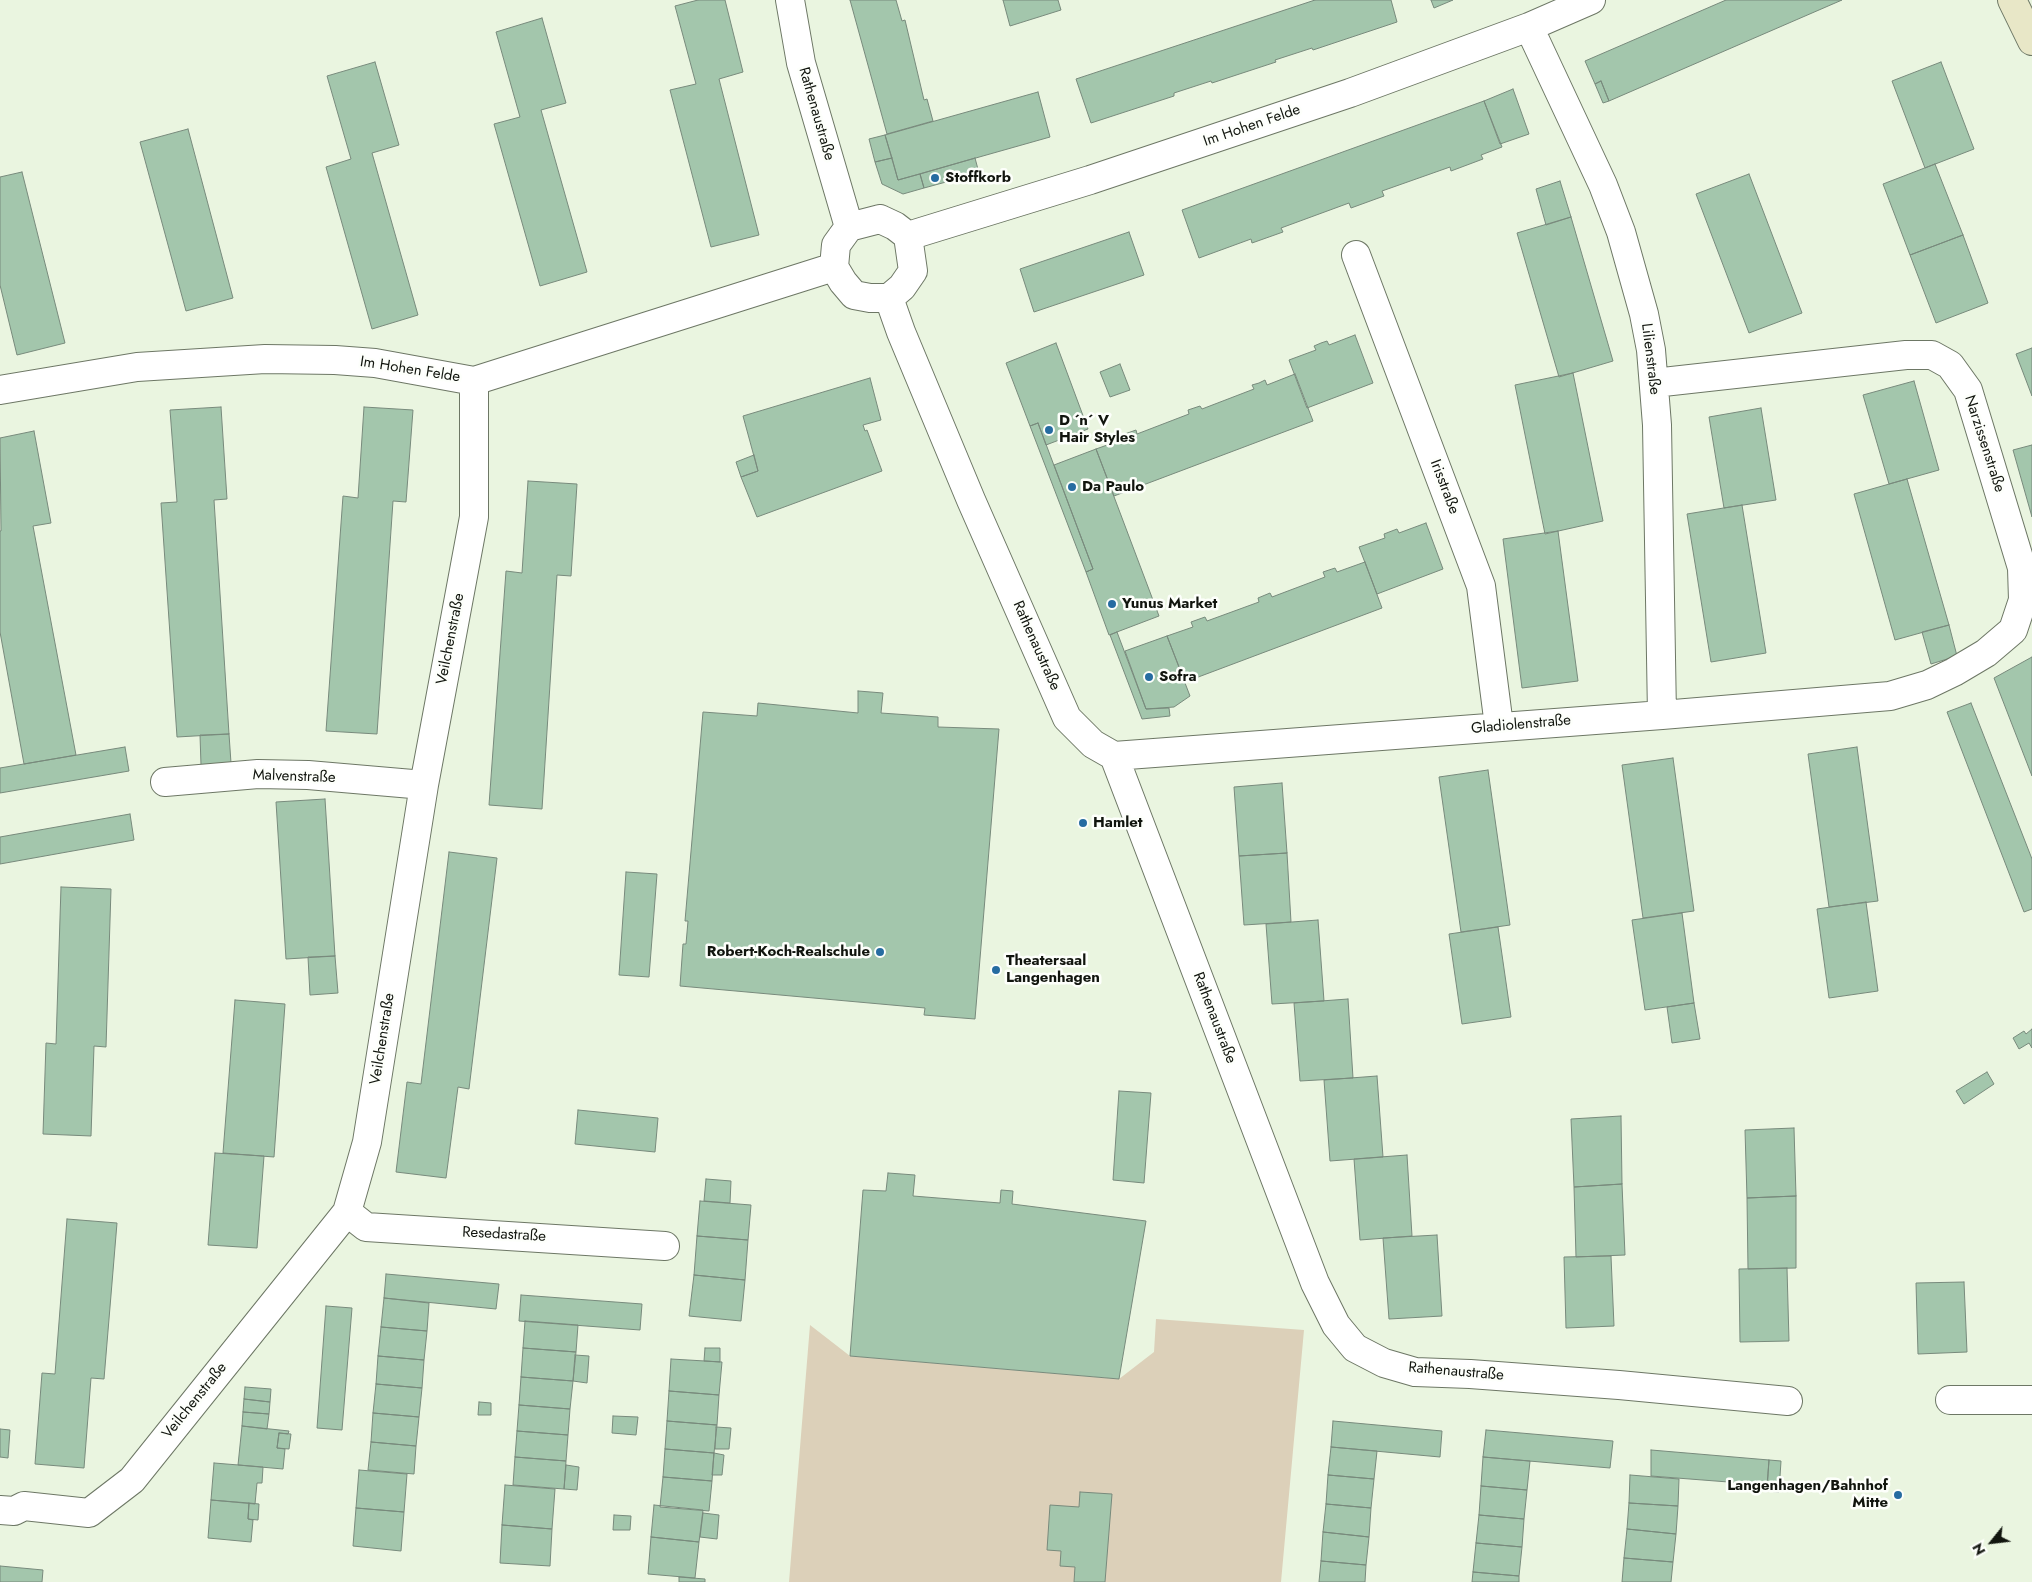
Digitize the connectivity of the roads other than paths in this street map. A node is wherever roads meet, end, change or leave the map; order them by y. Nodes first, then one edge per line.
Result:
1 (790, 0) edge
2 (1591, 0) edge
3 (2012, 0) edge
4 (1529, 27) junction
5 (2032, 41) edge
6 (849, 227) junction
7 (908, 236) junction
8 (1356, 256) dead end
9 (834, 267) junction
10 (889, 298) junction
11 (474, 381) junction
12 (1654, 383) junction
13 (0, 390) edge
14 (1927, 685) joint
15 (1662, 715) junction
16 (1499, 726) junction
17 (1114, 756) junction
18 (165, 782) dead end
19 (424, 785) junction
20 (347, 1212) junction
21 (665, 1246) dead end
22 (1788, 1400) dead end
23 (1950, 1400) dead end
24 (2032, 1400) edge
25 (0, 1510) edge

1 - 6 street, Rathenaustraße
2 - 4 street, Im Hohen Felde
3 - 5 main road
4 - 7 street, Im Hohen Felde
4 - 12 street, Lilienstraße
6 - 7 street
6 - 9 street
7 - 10 street
8 - 16 street, Irisstraße
9 - 10 street
9 - 11 street, Im Hohen Felde
10 - 17 street, Rathenaustraße
11 - 13 street, Im Hohen Felde
11 - 19 street, Veilchenstraße
12 - 14 street, Narzissenstraße
12 - 15 street, Lilienstraße
14 - 15 street, Gladiolenstraße
15 - 16 street, Gladiolenstraße
16 - 17 street, Gladiolenstraße
17 - 22 street, Rathenaustraße
18 - 19 street, Malvenstraße
19 - 20 street, Veilchenstraße
20 - 21 street, Resedastraße
20 - 25 street, Veilchenstraße
23 - 24 street

